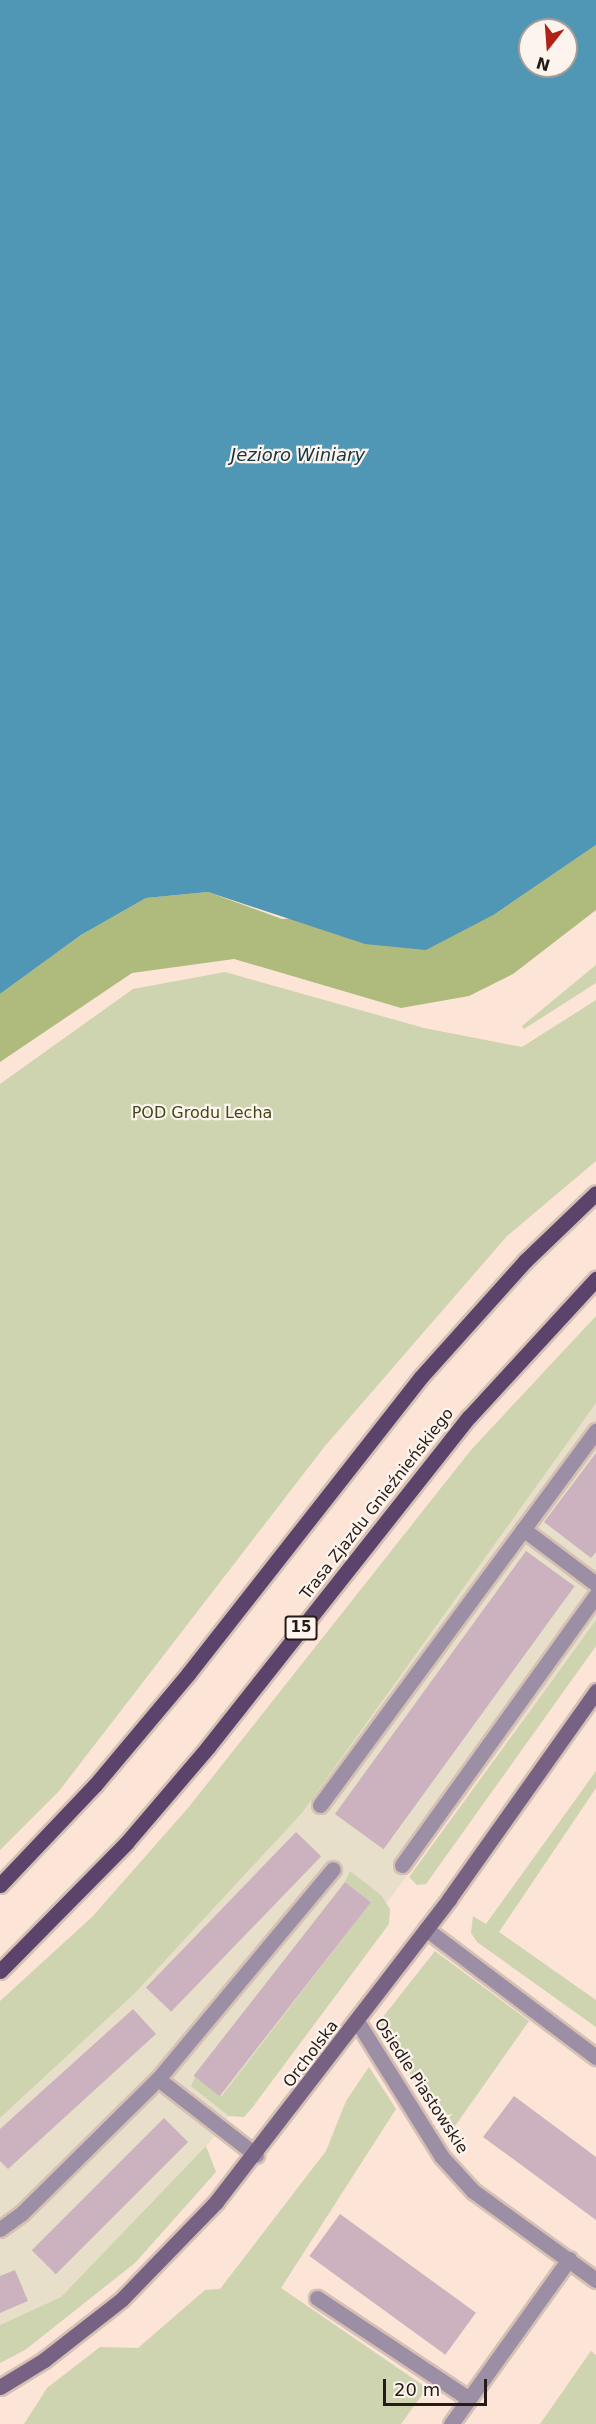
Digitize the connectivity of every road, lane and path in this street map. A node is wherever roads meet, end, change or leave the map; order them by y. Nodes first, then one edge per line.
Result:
1 (596, 1193) edge
2 (596, 1279) edge
3 (596, 1431) edge
4 (523, 1529) junction
5 (596, 1584) edge
6 (596, 1595) edge
7 (596, 1690) edge
8 (320, 1804) dead end
9 (402, 1865) dead end
10 (333, 1869) dead end
11 (0, 1885) edge
12 (426, 1929) junction
13 (0, 1971) edge
14 (357, 2020) junction
15 (596, 2057) edge
16 (158, 2079) junction
17 (256, 2155) junction
18 (0, 2229) edge
19 (569, 2259) junction
20 (596, 2280) edge
21 (317, 2298) dead end
22 (0, 2387) edge
23 (469, 2399) junction
24 (451, 2424) edge

1 - 11 main road
2 - 13 main road, Trasa Zjazdu Gnieźnieńskiego / 15
3 - 4 street
4 - 5 street
4 - 8 street
6 - 9 street
7 - 12 street, Orcholska
10 - 16 street
12 - 14 street, Orcholska
12 - 15 street
14 - 17 street, Orcholska
14 - 19 street, Osiedle Piastowskie
16 - 17 street
16 - 18 street
17 - 22 street, Orcholska
19 - 20 street, Osiedle Piastowskie
19 - 23 street
21 - 23 street
23 - 24 street

